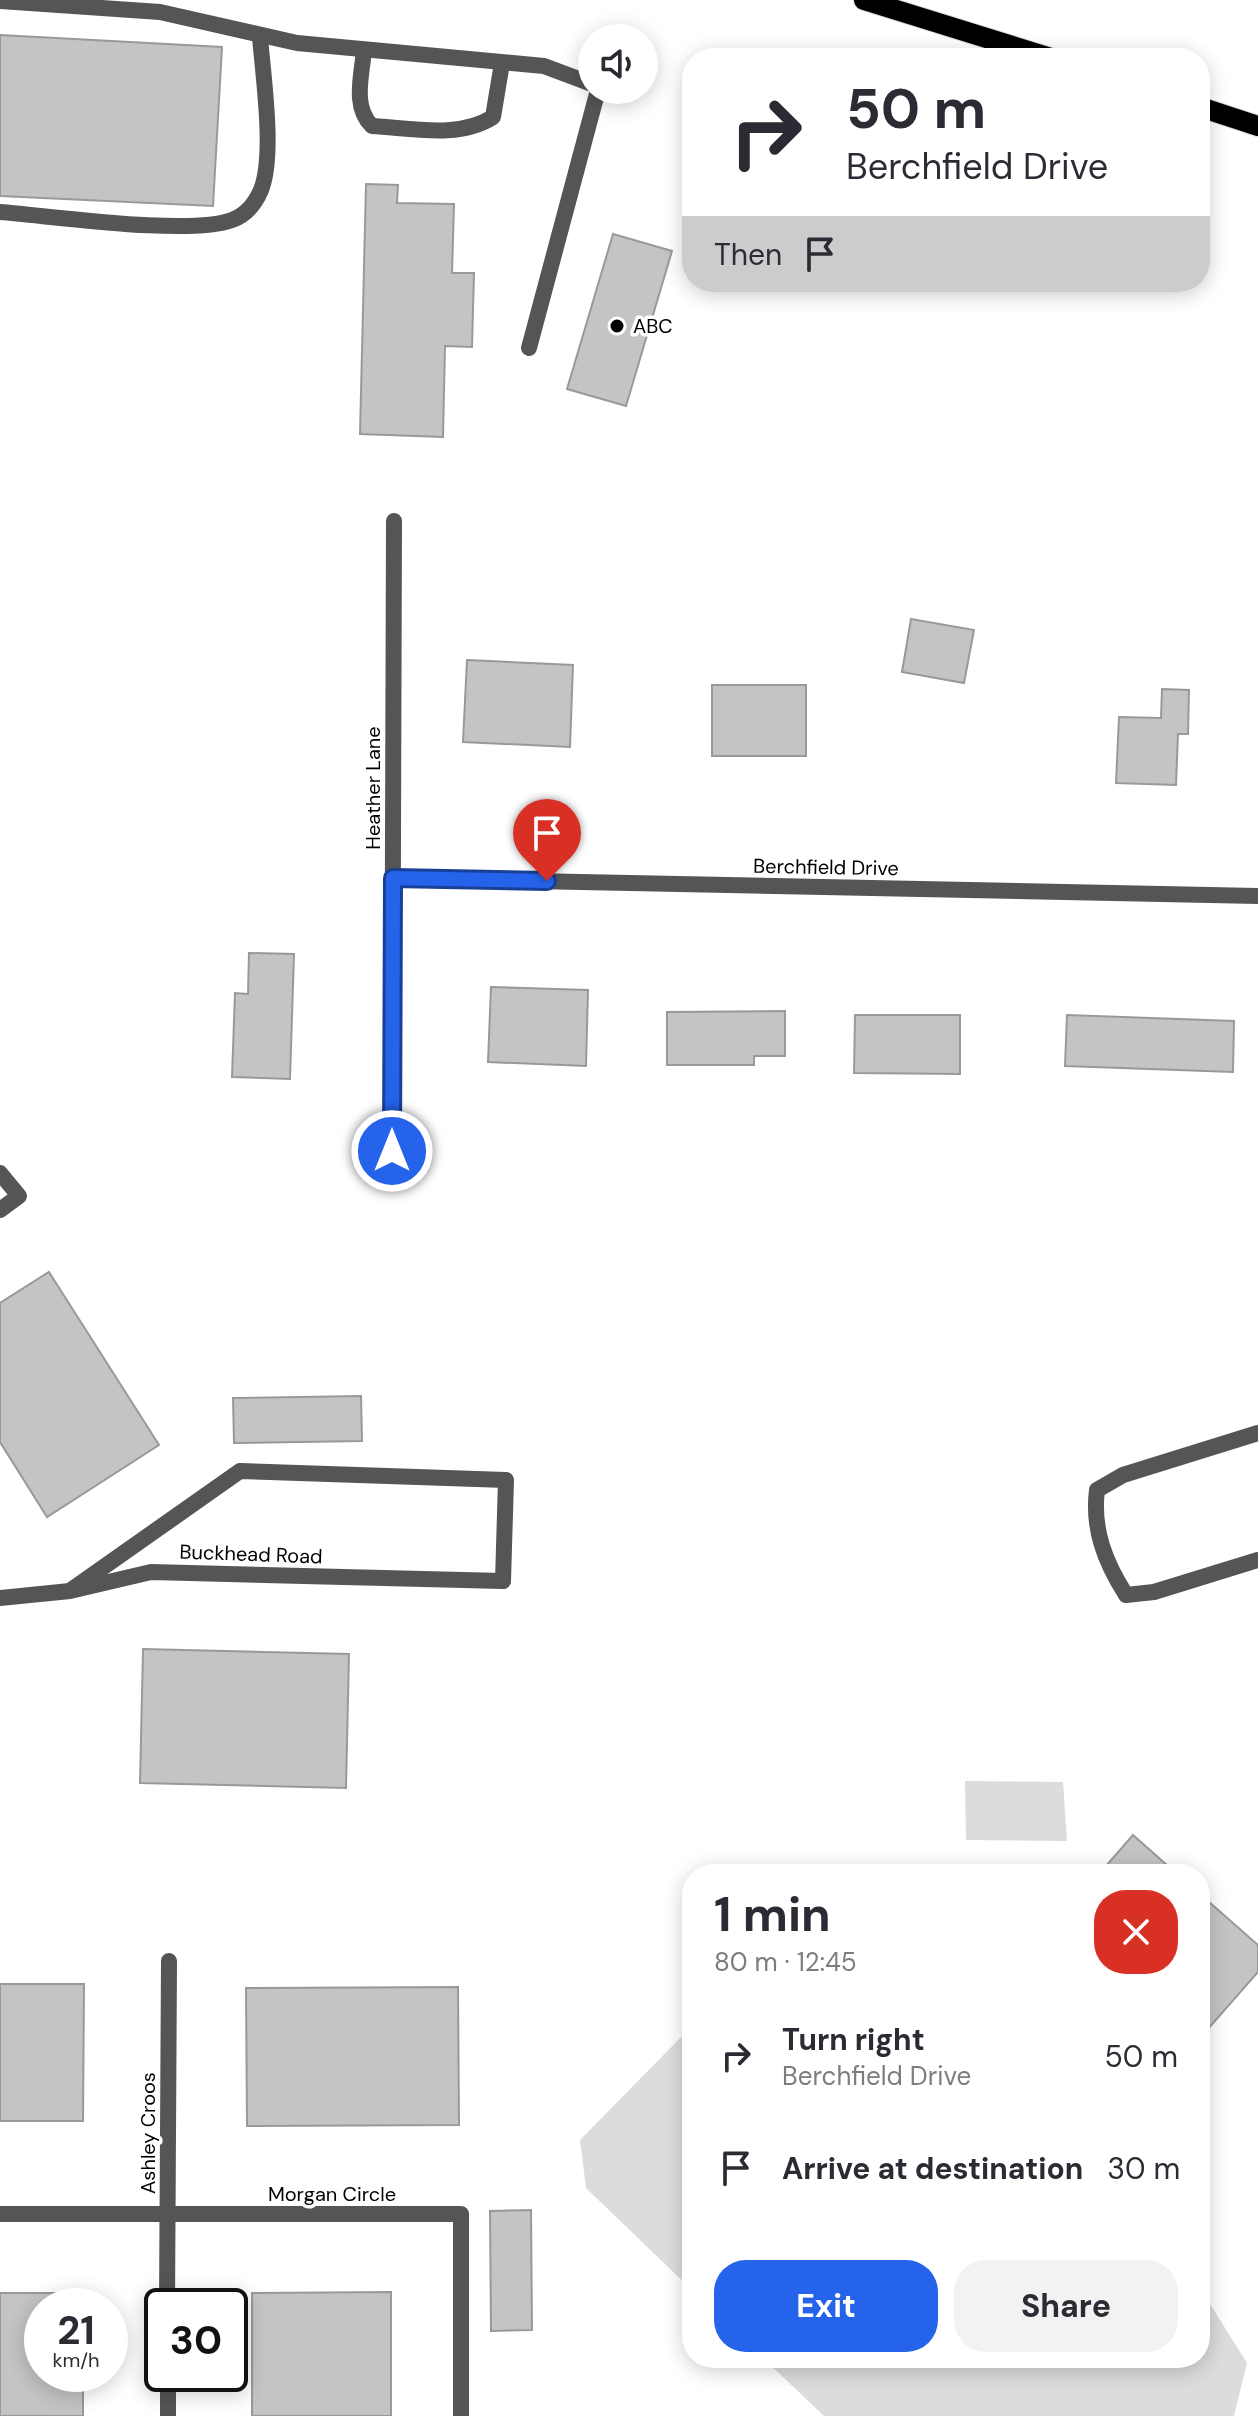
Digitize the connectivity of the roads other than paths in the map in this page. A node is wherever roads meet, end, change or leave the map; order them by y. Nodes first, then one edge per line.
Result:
1 (864, 0) edge
2 (0, 1) edge
3 (260, 37) junction
4 (1019, 48) edge
5 (364, 50) junction
6 (502, 63) junction
7 (578, 79) edge
8 (594, 104) edge
9 (1210, 110) edge
10 (1258, 126) edge
11 (0, 212) edge
12 (529, 348) dead end
13 (394, 521) dead end
14 (393, 878) junction
15 (1258, 896) edge
16 (392, 1151) dead end
17 (0, 1173) edge
18 (0, 1210) edge
19 (1258, 1433) edge
20 (1258, 1560) edge
21 (70, 1591) junction
22 (0, 1598) edge
23 (169, 1961) dead end
24 (0, 2214) edge
25 (167, 2214) junction
26 (167, 2288) edge
27 (168, 2392) edge
28 (168, 2416) edge
29 (461, 2416) edge

1 - 4 main road
2 - 3 street
3 - 5 street
3 - 11 street
5 - 6 street
5 - 6 street
6 - 7 street
8 - 12 street
9 - 10 main road
13 - 14 street, Heather Lane
14 - 15 street, Berchfield Drive
14 - 16 street, Heather Lane
17 - 18 street
19 - 20 street
21 - 21 street, Buckhead Road
21 - 22 street, Buckhead Road
23 - 25 street, Ashley Croos
24 - 25 street, Morgan Circle
25 - 26 street, Ashley Croos
25 - 29 street, Morgan Circle
27 - 28 street

